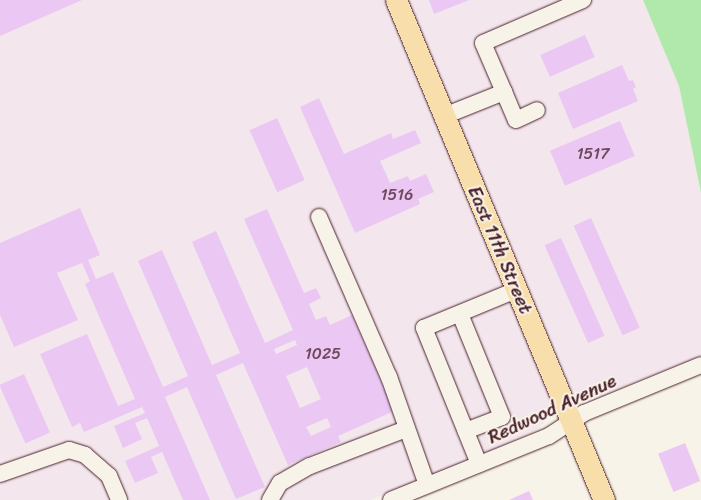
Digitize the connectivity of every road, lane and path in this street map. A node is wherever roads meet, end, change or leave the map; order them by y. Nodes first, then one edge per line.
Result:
1 (396, 0) edge
2 (583, 0) edge
3 (504, 92) junction
4 (538, 110) dead end
5 (444, 116) junction
6 (319, 217) dead end
7 (516, 290) junction
8 (460, 314) junction
9 (701, 366) edge
10 (572, 422) junction
11 (406, 429) junction
12 (466, 431) junction
13 (479, 464) junction
14 (0, 474) edge
15 (427, 485) junction
16 (119, 500) edge
17 (270, 500) edge
18 (391, 500) edge
19 (604, 500) edge

1 - 5 main road, East 11th Street
2 - 3 street
3 - 4 street
3 - 5 street
5 - 7 main road, East 11th Street
6 - 11 street
7 - 8 street
7 - 10 main road, East 11th Street
8 - 12 street
8 - 12 street
9 - 10 street, Redwood Avenue
10 - 13 street, Redwood Avenue
10 - 19 main road, East 11th Street
11 - 15 street
11 - 17 street
12 - 13 street
13 - 15 street, Redwood Avenue
14 - 16 street
15 - 18 street, Redwood Avenue

